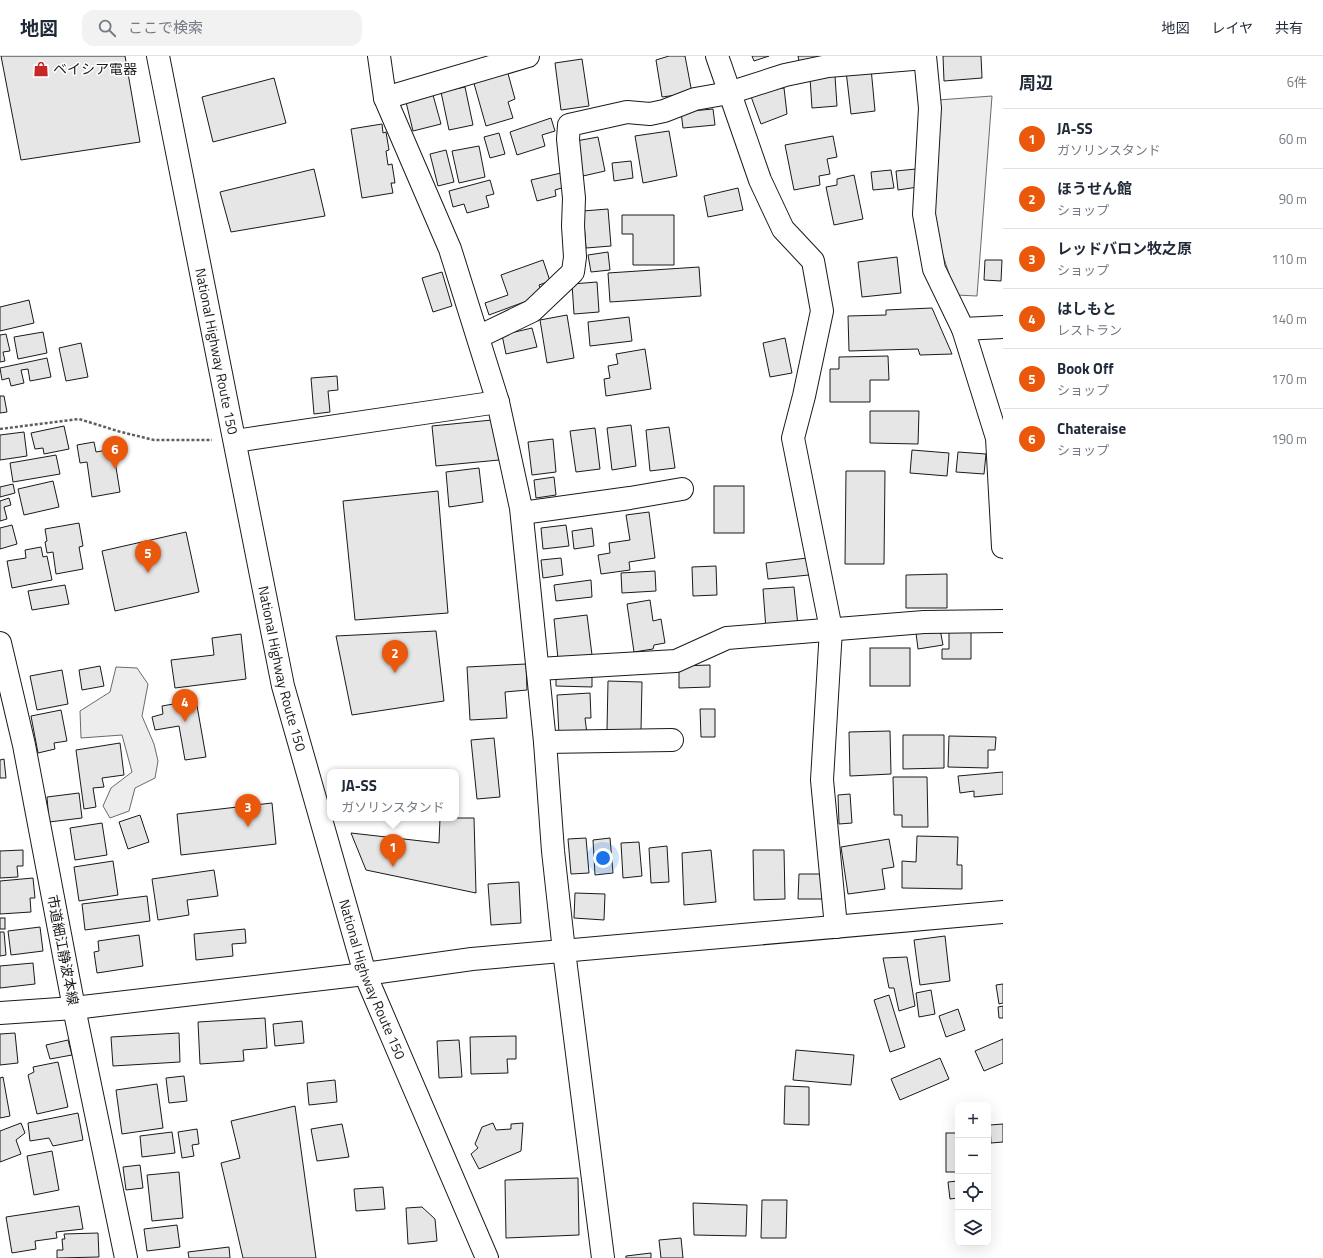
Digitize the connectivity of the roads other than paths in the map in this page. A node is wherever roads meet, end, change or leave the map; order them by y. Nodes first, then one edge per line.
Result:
1 (158, 56) edge
2 (379, 56) edge
3 (528, 56) edge
4 (717, 56) edge
5 (925, 57) edge
6 (480, 63) edge
7 (730, 93) junction
8 (385, 98) junction
9 (1003, 326) edge
10 (963, 329) junction
11 (478, 336) junction
12 (498, 402) junction
13 (235, 441) junction
14 (682, 489) dead end
15 (522, 513) junction
16 (1003, 547) edge
17 (1003, 621) edge
18 (831, 629) junction
19 (0, 643) edge
20 (538, 669) junction
21 (672, 740) dead end
22 (545, 742) junction
23 (1003, 912) edge
24 (836, 927) junction
25 (564, 952) junction
26 (365, 974) junction
27 (74, 1008) junction
28 (0, 1013) edge
29 (126, 1258) edge
30 (487, 1258) edge
31 (603, 1258) edge

1 - 13 main road, National Highway Route 150
2 - 8 main road
3 - 6 main road
4 - 7 main road
5 - 7 main road
5 - 10 main road
6 - 8 main road
7 - 11 main road
7 - 18 main road
8 - 11 main road
9 - 10 main road
10 - 16 main road
11 - 12 main road
12 - 13 main road
12 - 15 main road
13 - 26 main road, National Highway Route 150
14 - 15 main road
15 - 20 main road
17 - 18 main road
18 - 20 main road
18 - 24 main road
19 - 27 main road, 市道細江静波本線
20 - 22 main road
21 - 22 main road
22 - 25 main road
23 - 24 main road
24 - 25 main road
25 - 26 main road
25 - 31 main road
26 - 27 main road
26 - 30 main road, National Highway Route 150
27 - 28 main road
27 - 29 main road, 市道細江静波本線

